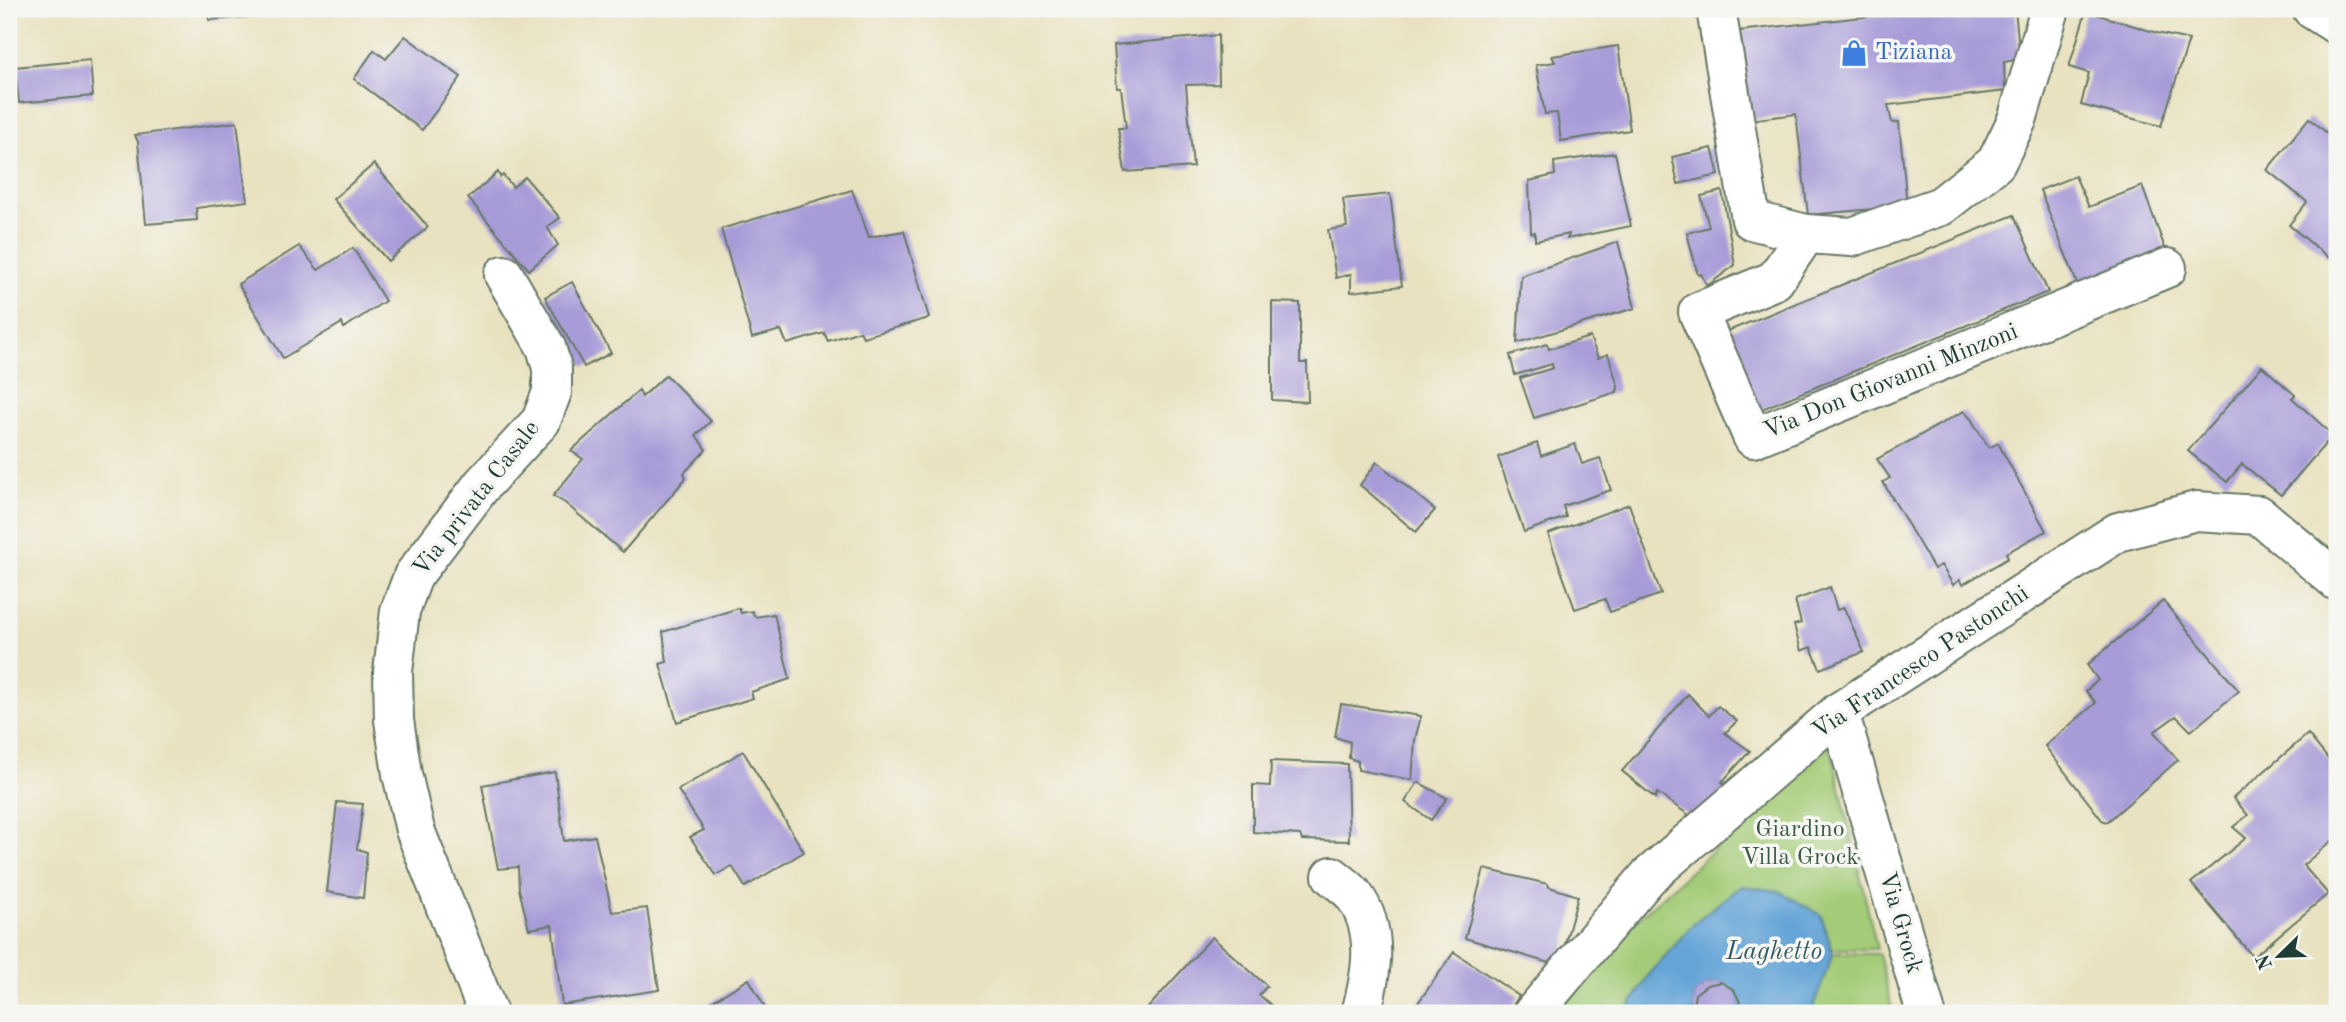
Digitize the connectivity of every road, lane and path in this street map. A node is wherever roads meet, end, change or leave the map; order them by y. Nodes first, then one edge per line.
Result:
1 (1716, 9) edge
2 (2050, 9) edge
3 (2312, 9) edge
4 (2337, 25) edge
5 (1806, 234) junction
6 (2168, 268) dead end
7 (504, 275) dead end
8 (2337, 581) edge
9 (1839, 712) junction
10 (1332, 876) dead end
11 (488, 1013) edge
12 (1361, 1013) edge
13 (1532, 1013) edge
14 (1926, 1013) edge

1 - 5 street
2 - 5 street
3 - 4 street
5 - 6 street, Via Don Giovanni Minzoni
7 - 11 street, Via privata Casale
8 - 9 street, Via Francesco Pastonchi
9 - 13 street, Via Francesco Pastonchi
9 - 14 street, Via Grock
10 - 12 street

